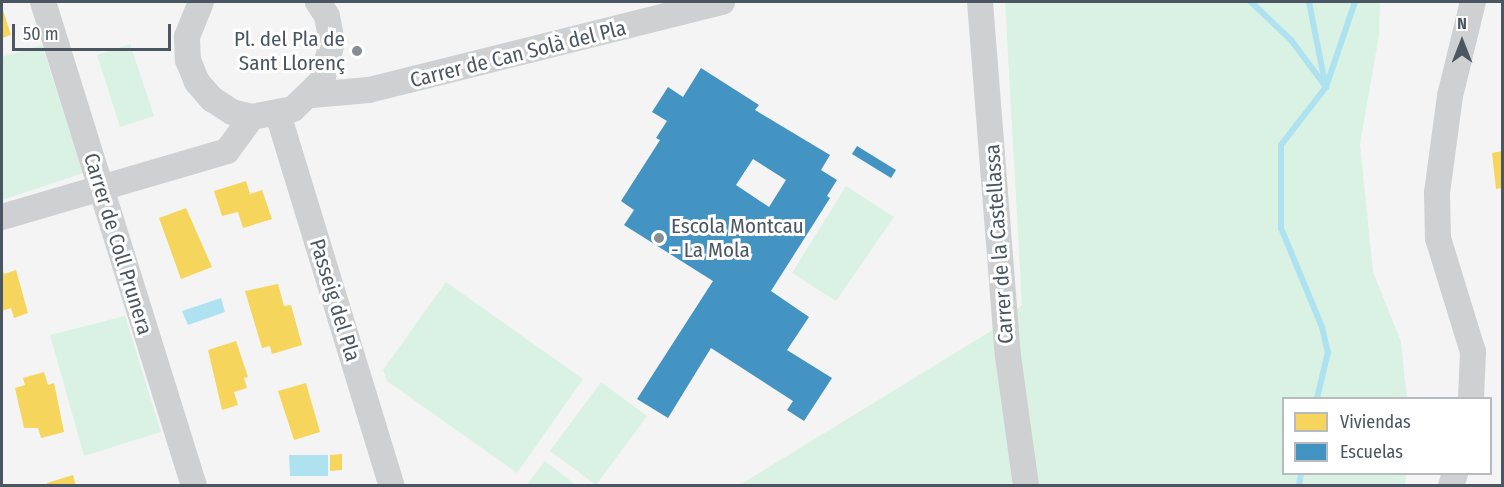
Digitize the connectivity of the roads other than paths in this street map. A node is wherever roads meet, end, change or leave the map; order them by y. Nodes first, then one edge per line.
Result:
1 (43, 2) edge
2 (201, 2) edge
3 (318, 2) edge
4 (722, 2) edge
5 (980, 2) edge
6 (1473, 2) edge
7 (312, 95) junction
8 (278, 114) junction
9 (252, 117) junction
10 (101, 189) junction
11 (2, 217) edge
12 (1471, 397) edge
13 (194, 486) edge
14 (392, 486) edge
15 (1026, 486) edge

1 - 10 street, Carrer de Coll Prunera
2 - 9 street
3 - 7 street
4 - 7 street, Carrer de Can Solà del Pla
5 - 15 street, Carrer de la Castellassa
6 - 12 street
7 - 8 street
8 - 9 street
8 - 14 street, Passeig del Pla
9 - 10 street
10 - 11 street
10 - 13 street, Carrer de Coll Prunera

